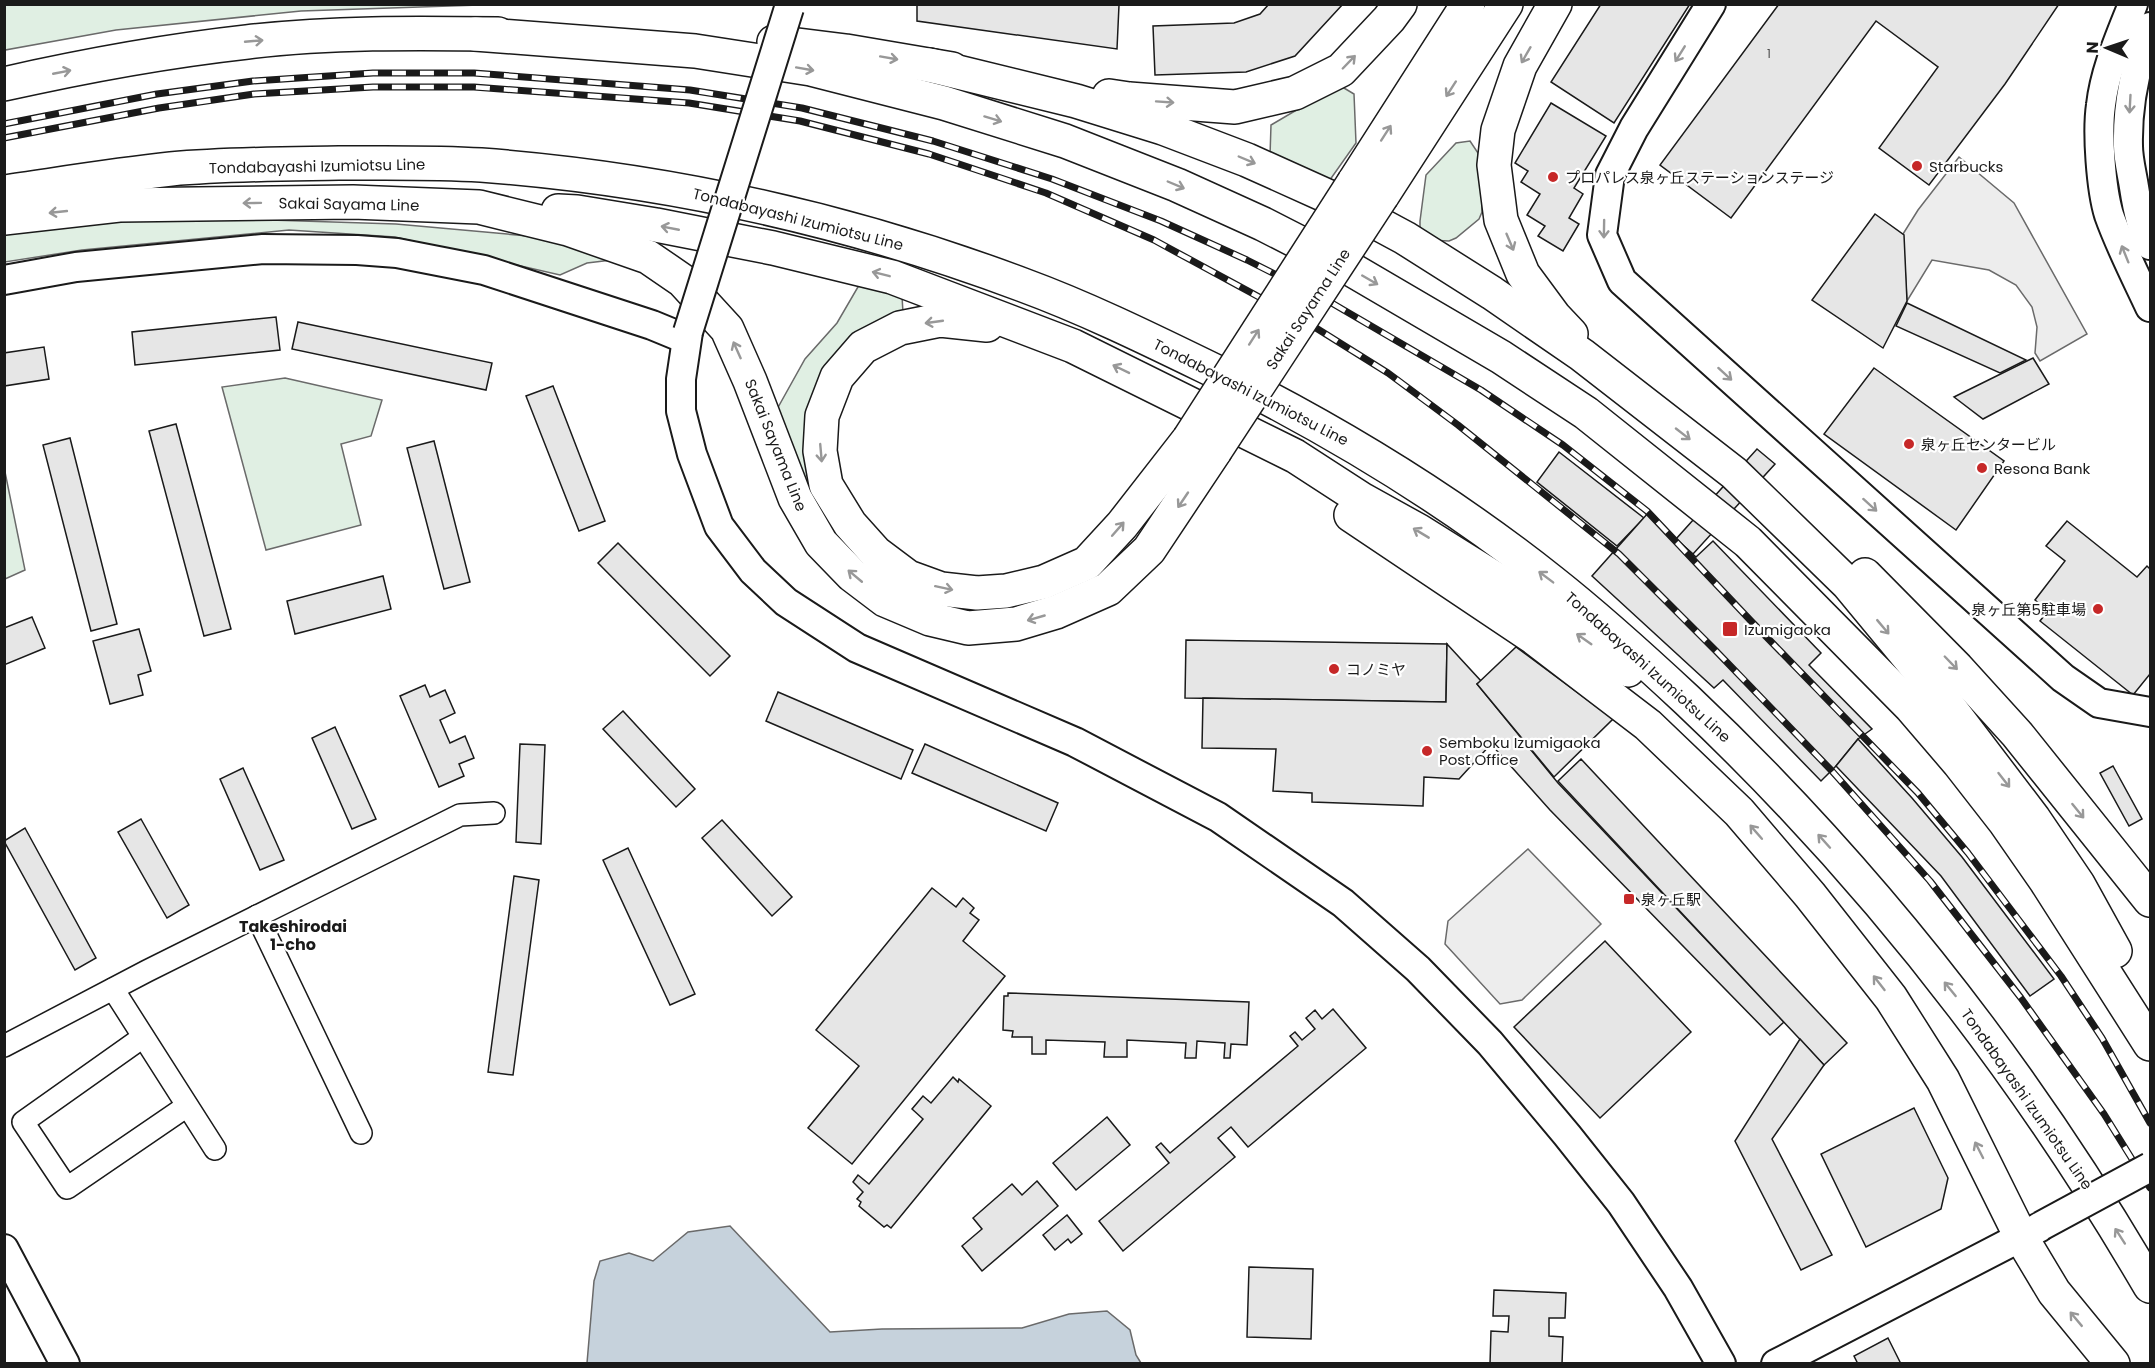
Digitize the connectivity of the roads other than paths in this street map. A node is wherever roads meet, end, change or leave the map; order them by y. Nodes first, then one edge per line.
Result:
1 (1400, 4) edge
2 (1468, 4) edge
3 (1506, 4) edge
4 (1555, 4) edge
5 (1711, 4) edge
6 (2133, 4) edge
7 (789, 6) edge
8 (2151, 27) edge
9 (475, 34) junction
10 (929, 65) junction
11 (4, 84) edge
12 (1368, 189) junction
13 (4, 192) edge
14 (479, 207) junction
15 (4, 218) edge
16 (2151, 245) edge
17 (4, 280) edge
18 (2151, 307) edge
19 (687, 335) junction
20 (1073, 346) junction
21 (1162, 389) junction
22 (1637, 397) junction
23 (1202, 445) junction
24 (1734, 473) junction
25 (2151, 712) edge
26 (1735, 746) junction
27 (494, 813) dead end
28 (2151, 900) edge
29 (257, 916) junction
30 (113, 989) junction
31 (2151, 1022) edge
32 (143, 1037) junction
33 (2151, 1044) edge
34 (4, 1046) edge
35 (187, 1106) junction
36 (361, 1133) dead end
37 (214, 1149) dead end
38 (2151, 1167) edge
39 (2031, 1231) junction
40 (5, 1250) edge
41 (2151, 1286) edge
42 (65, 1364) edge
43 (1720, 1364) edge
44 (1776, 1364) edge
45 (2113, 1364) edge

10 -> 1 main road
12 -> 2 main road, Sakai Sayama Line
3 -> 12 main road, Sakai Sayama Line
4 -> 22 main road
5 -> 25 street
18 -> 6 street
7 - 19 street, bridge
8 -> 16 street
9 -> 10 main road
11 -> 9 main road
9 -> 33 main road
10 -> 22 main road
12 - 23 main road, Sakai Sayama Line, bridge
26 -> 13 main road, Tondabayashi Izumiotsu Line
14 -> 15 main road, Sakai Sayama Line
20 -> 14 main road
23 -> 14 main road, Sakai Sayama Line
17 - 19 street
19 - 43 street
21 -> 20 main road
20 -> 23 main road, Sakai Sayama Line
26 -> 21 main road
39 -> 21 main road
22 -> 24 main road
24 -> 28 main road
24 -> 31 main road
41 -> 26 main road, Tondabayashi Izumiotsu Line
27 - 29 street
29 - 30 street
29 - 36 street
30 - 32 street
30 - 34 street
32 - 35 street
32 - 35 street
35 - 37 street
38 - 39 street, bridge
39 - 44 street
45 -> 39 main road
40 - 42 street

